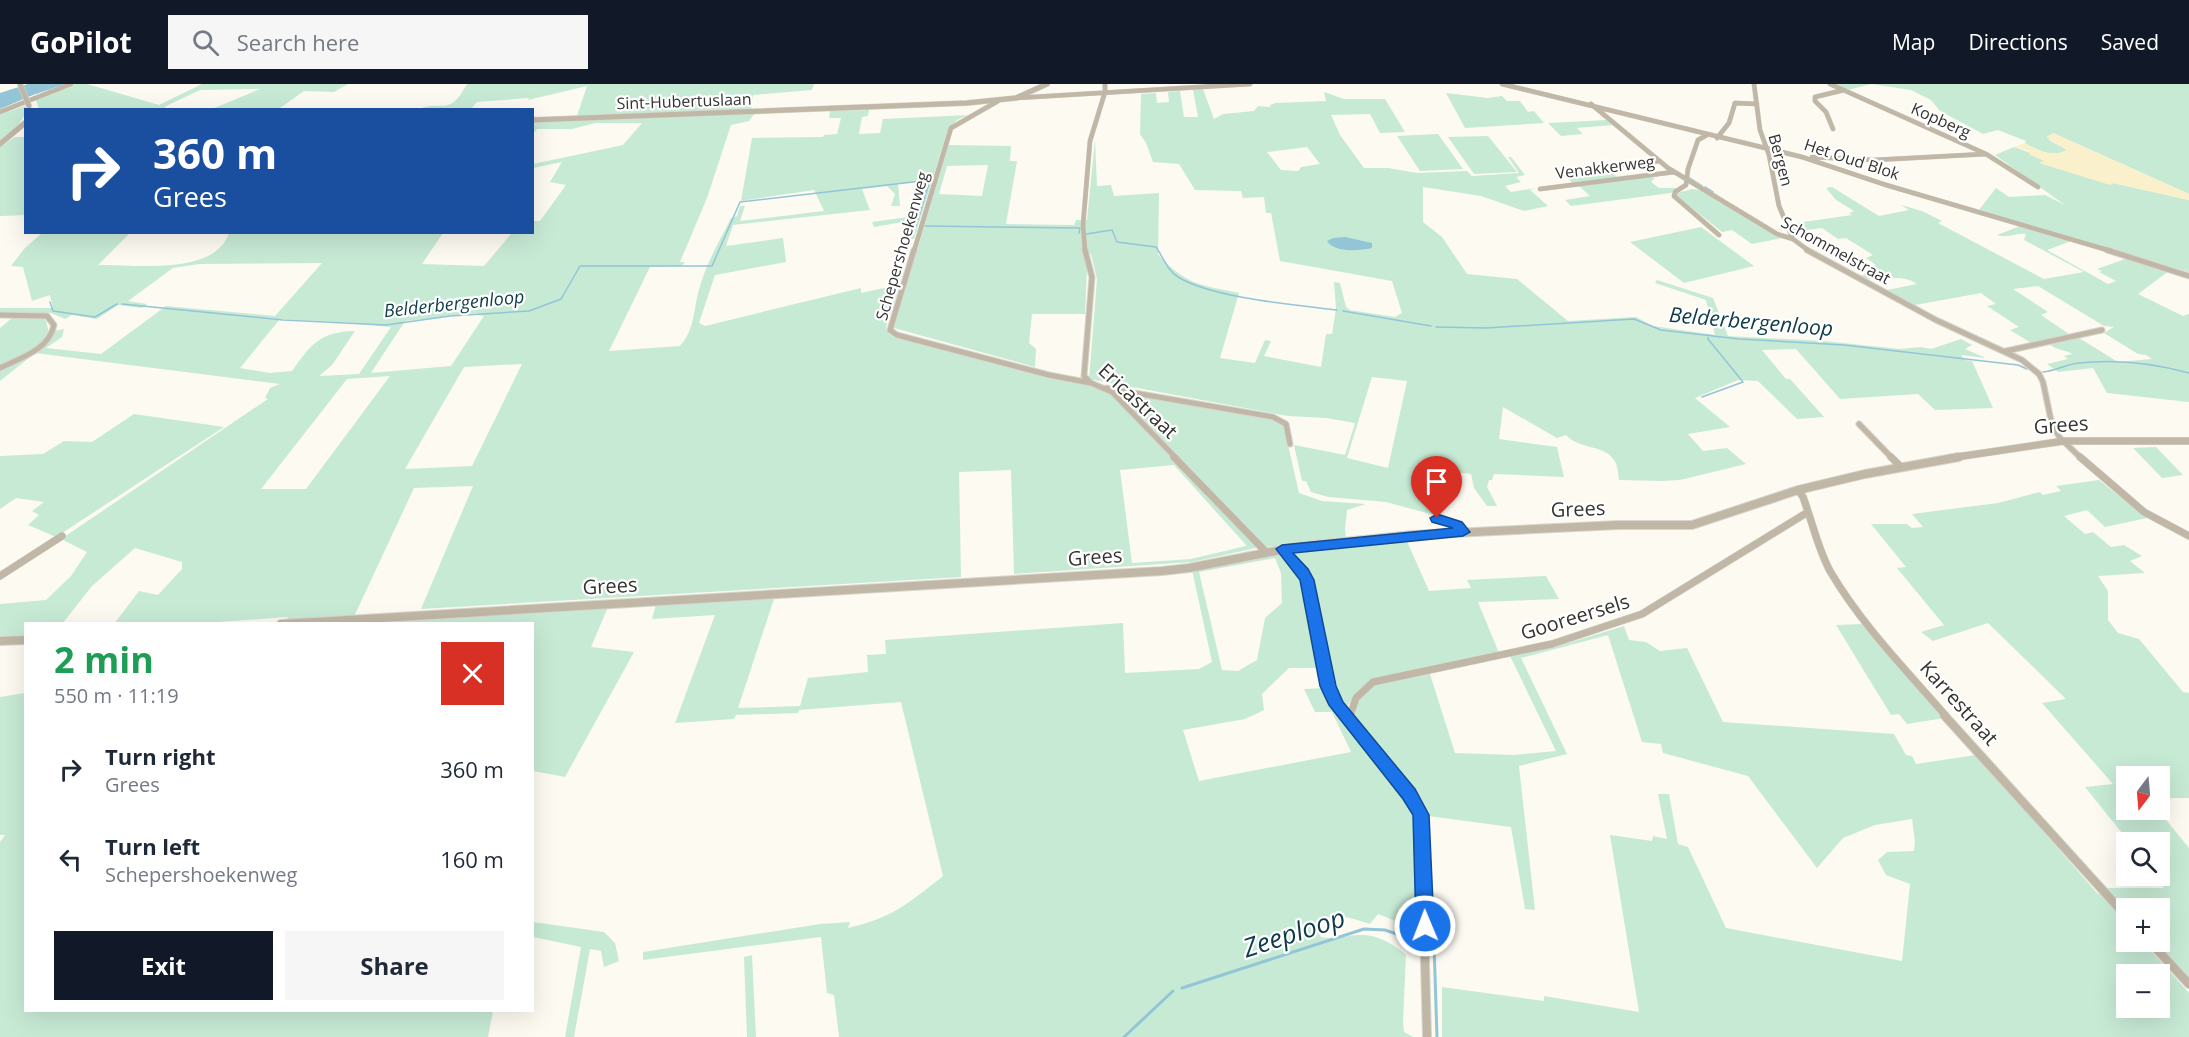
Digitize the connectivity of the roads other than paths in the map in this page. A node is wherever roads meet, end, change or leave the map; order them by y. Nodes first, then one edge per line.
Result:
1 (20, 84) edge
2 (71, 84) edge
3 (1047, 84) edge
4 (1105, 84) edge
5 (1250, 84) edge
6 (1502, 84) edge
7 (1754, 84) edge
8 (1830, 84) edge
9 (1844, 90) junction
10 (1104, 94) junction
11 (1016, 98) junction
12 (998, 101) junction
13 (1591, 104) junction
14 (1757, 104) junction
15 (29, 108) edge
16 (0, 111) edge
17 (534, 120) edge
18 (24, 125) edge
19 (1833, 129) dead end
20 (1707, 135) junction
21 (1717, 138) junction
22 (0, 144) edge
23 (1767, 149) junction
24 (1986, 154) junction
25 (1802, 157) junction
26 (1660, 161) junction
27 (1618, 165) dead end
28 (1674, 171) junction
29 (1684, 178) junction
30 (2038, 187) dead end
31 (1540, 189) dead end
32 (1719, 235) dead end
33 (1793, 239) junction
34 (2189, 276) edge
35 (0, 315) edge
36 (2102, 330) dead end
37 (2006, 351) junction
38 (0, 368) edge
39 (1091, 383) junction
40 (1103, 387) junction
41 (1859, 424) dead end
42 (2064, 441) junction
43 (2189, 441) edge
44 (1290, 444) dead end
45 (1901, 467) junction
46 (1798, 490) junction
47 (1808, 512) junction
48 (1437, 518) dead end
49 (1463, 532) junction
50 (62, 536) dead end
51 (2189, 536) edge
52 (1282, 549) junction
53 (1266, 552) junction
54 (0, 576) edge
55 (314, 622) edge
56 (24, 640) edge
57 (0, 641) edge
58 (1349, 721) junction
59 (2116, 905) edge
60 (2159, 952) edge
61 (2189, 984) edge
62 (1427, 1037) edge

1 - 15 street, bridge
2 - 16 street
3 - 11 street, Sint-Hubertuslaan
4 - 10 street, Ericastraat
5 - 10 street
6 - 13 street, Het Oud Blok
7 - 14 street, Bergen
8 - 9 street, Kopberg
9 - 19 street
9 - 24 street, Kopberg
10 - 11 street
10 - 39 street, Ericastraat
11 - 12 street, Sint-Hubertuslaan
12 - 17 street, Sint-Hubertuslaan
12 - 39 street, Schepershoekenweg
13 - 20 street, Het Oud Blok
13 - 26 street, Schommelstraat
14 - 21 street
14 - 23 street, Bergen
18 - 22 street
20 - 21 street, Het Oud Blok
20 - 29 street
21 - 23 street, Het Oud Blok
23 - 25 street, Het Oud Blok
23 - 33 street, Bergen
24 - 25 street
24 - 30 street, Kopberg
25 - 34 street, Het Oud Blok
26 - 27 street
26 - 28 street, Schommelstraat
28 - 29 street, Schommelstraat
28 - 31 street, Venakkerweg
29 - 32 street, Venakkerweg
29 - 33 street, Schommelstraat
33 - 37 street, Schommelstraat
35 - 38 street
36 - 37 street
37 - 42 street, Schommelstraat
39 - 40 street, Ericastraat
40 - 44 street
40 - 53 street, Ericastraat
41 - 45 street
42 - 43 street, Grees
42 - 45 street, Grees
42 - 51 street
45 - 46 street, Grees
46 - 47 street, Karrestraat
46 - 49 street, Grees
47 - 58 street, Gooreersels
47 - 59 street, Karrestraat
48 - 49 street
49 - 52 street, Grees
50 - 54 street
52 - 53 street, Grees
52 - 58 street
53 - 55 street, Grees
56 - 57 street
58 - 62 street
60 - 61 street

